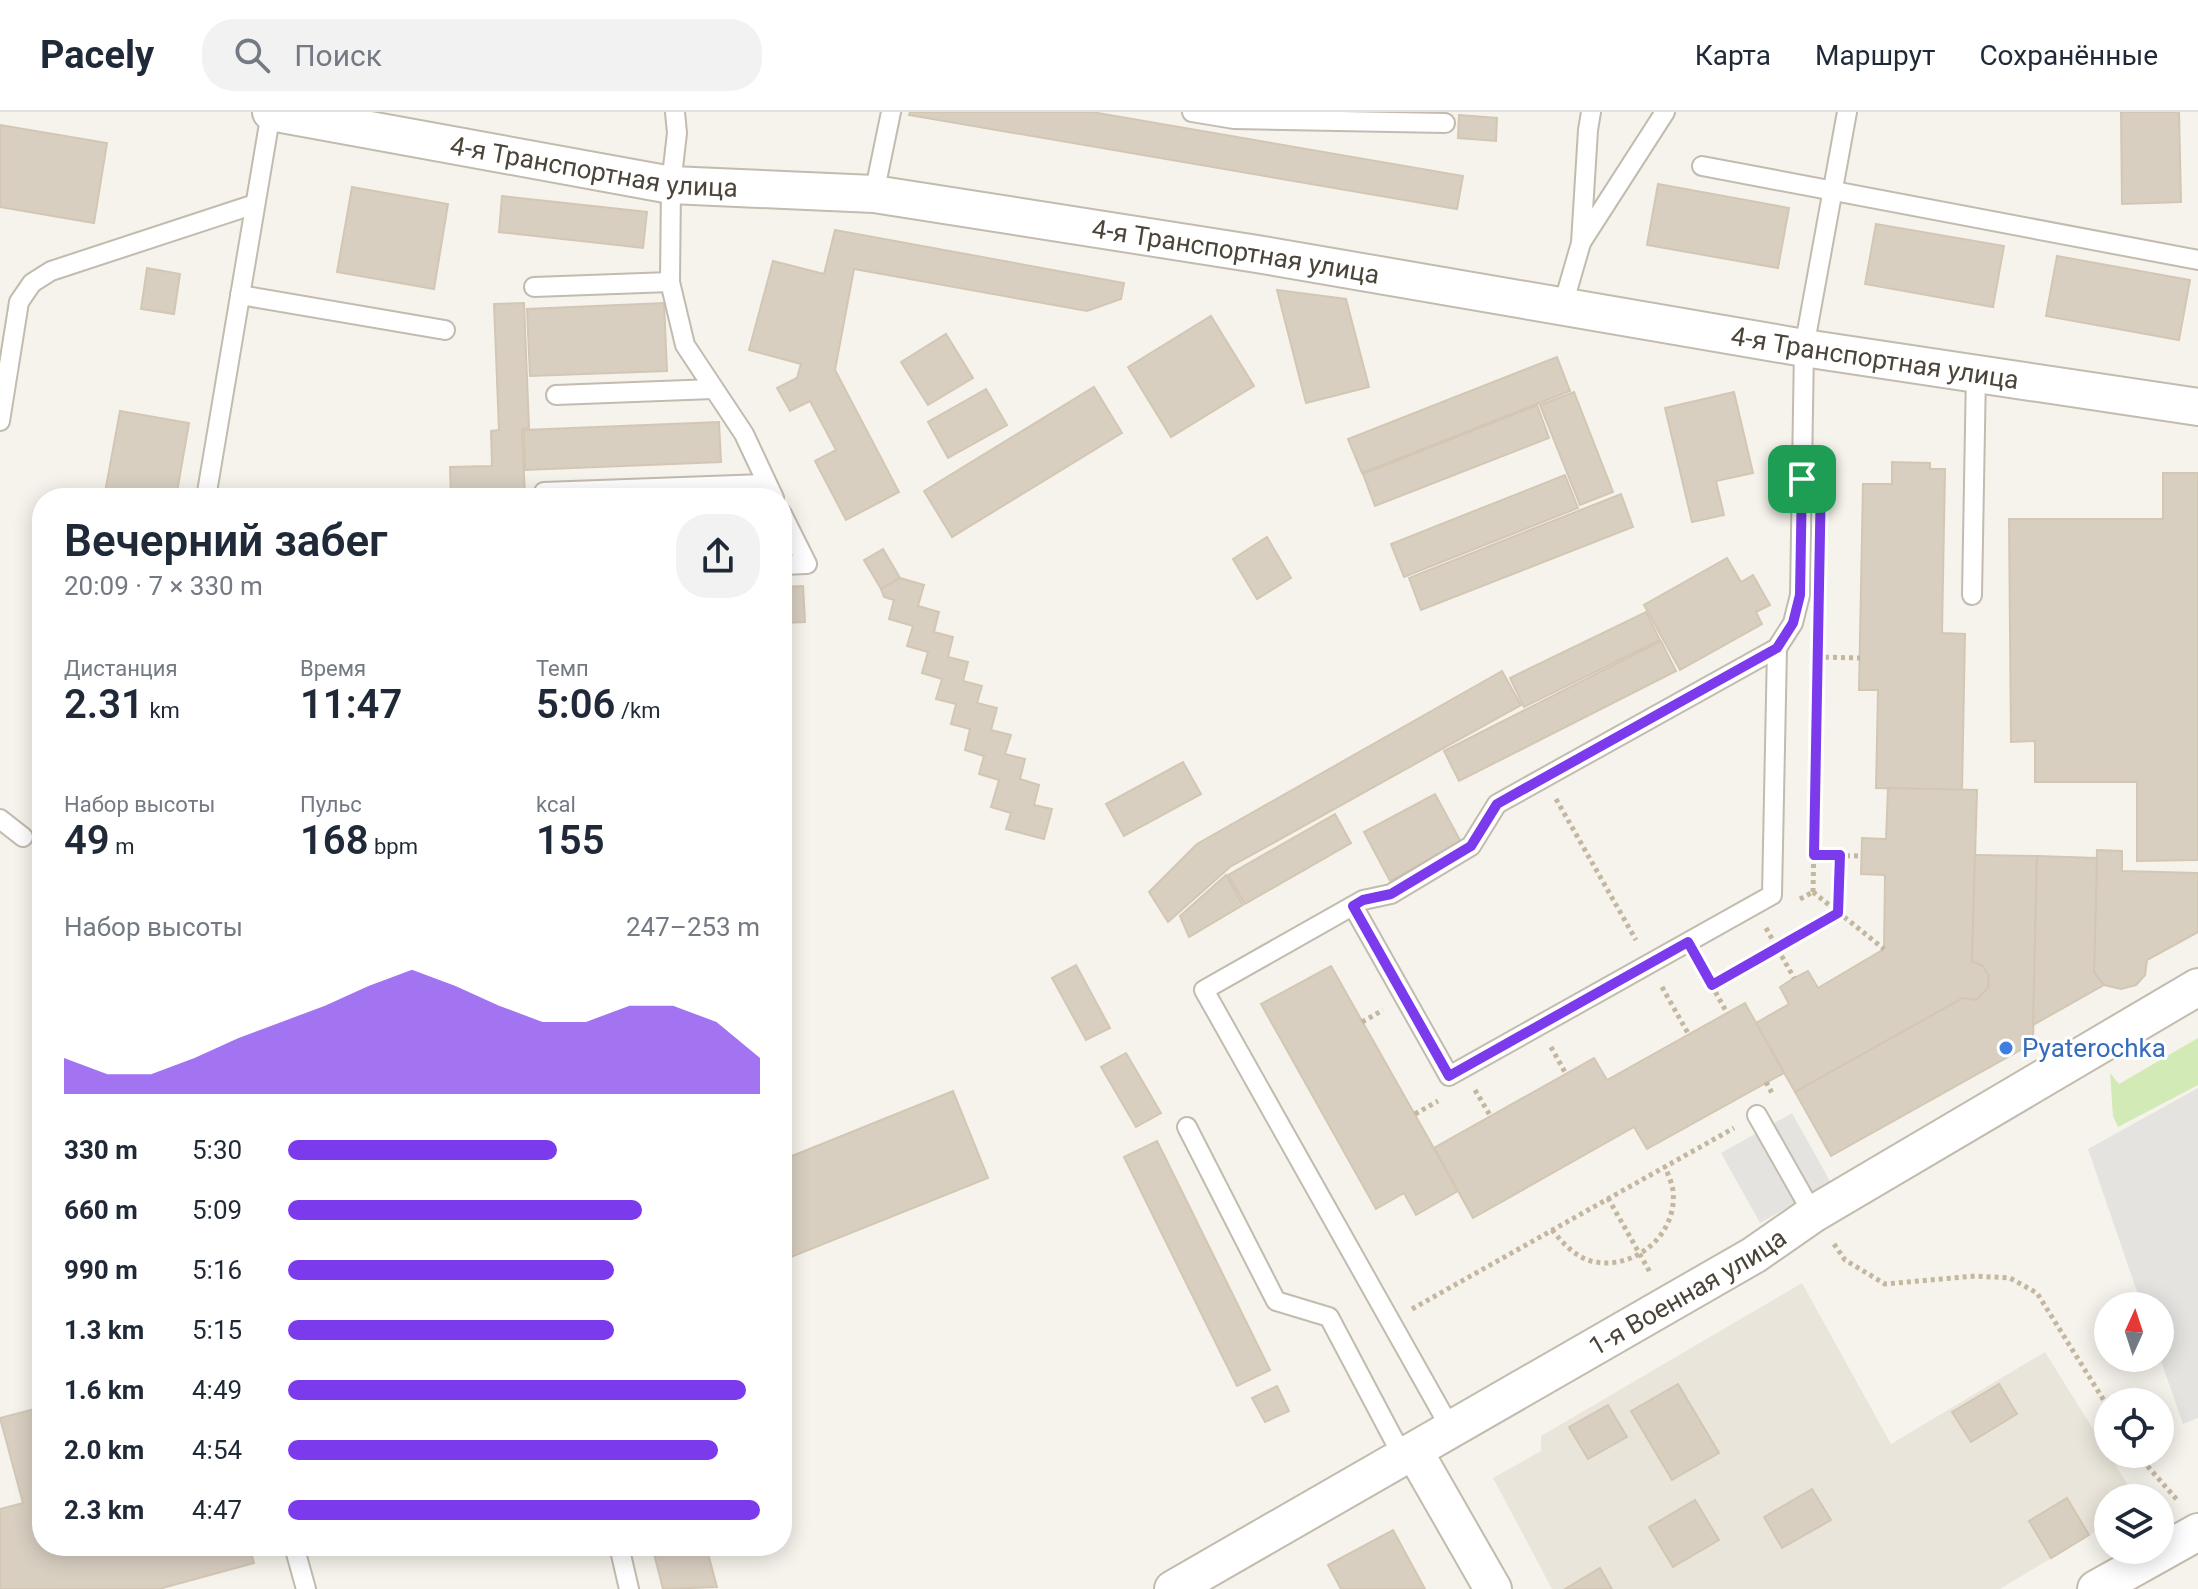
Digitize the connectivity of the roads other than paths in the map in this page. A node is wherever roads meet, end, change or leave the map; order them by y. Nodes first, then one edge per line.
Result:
1 (675, 112) edge
2 (891, 112) edge
3 (1192, 112) edge
4 (1591, 112) edge
5 (1665, 112) edge
6 (1847, 112) edge
7 (287, 114) edge
8 (1445, 123) dead end
9 (1702, 166) dead end
10 (671, 185) junction
11 (1834, 191) junction
12 (874, 194) junction
13 (255, 204) junction
14 (1581, 243) junction
15 (2198, 260) edge
16 (670, 282) junction
17 (534, 287) dead end
18 (240, 295) junction
19 (1563, 305) junction
20 (445, 330) dead end
21 (1804, 348) junction
22 (1976, 373) junction
23 (713, 389) junction
24 (556, 395) dead end
25 (2198, 407) edge
26 (0, 421) edge
27 (208, 488) edge
28 (769, 488) edge
29 (792, 534) edge
30 (792, 565) edge
31 (1972, 595) dead end
32 (1777, 648) junction
33 (0, 819) edge
34 (23, 837) dead end
35 (1353, 906) junction
36 (2198, 987) edge
37 (1757, 1115) road end
38 (1187, 1127) dead end
39 (1813, 1214) junction
40 (1451, 1429) junction
41 (1408, 1454) junction
42 (2188, 1517) edge
43 (297, 1556) edge
44 (621, 1556) edge
45 (306, 1589) edge
46 (629, 1589) edge
47 (1173, 1589) edge
48 (1493, 1589) edge
49 (2096, 1589) edge

1 - 10 lane
2 - 12 lane
3 - 8 lane
4 - 14 lane
5 - 14 lane
6 - 11 lane
7 - 10 street, 4-я Транспортная улица
7 - 13 lane
9 - 11 lane
10 - 12 street, 4-я Транспортная улица
10 - 16 lane
11 - 15 lane
11 - 21 lane
12 - 19 street, 4-я Транспортная улица
13 - 18 lane
13 - 26 lane
14 - 19 lane
16 - 17 lane
16 - 23 lane
18 - 20 lane
18 - 27 lane
19 - 21 street, 4-я Транспортная улица
21 - 22 street, 4-я Транспортная улица
21 - 32 lane
22 - 25 street, 4-я Транспортная улица
22 - 31 lane
23 - 24 lane
23 - 28 lane
29 - 30 lane
32 - 35 lane
32 - 35 lane
33 - 34 lane
35 - 40 lane
36 - 39 street, 1-я Военная улица
37 - 39 lane
38 - 41 lane
39 - 40 street, 1-я Военная улица
40 - 41 street, 1-я Военная улица
41 - 47 street, 1-я Военная улица
41 - 48 street
42 - 49 street
43 - 45 lane
44 - 46 lane

